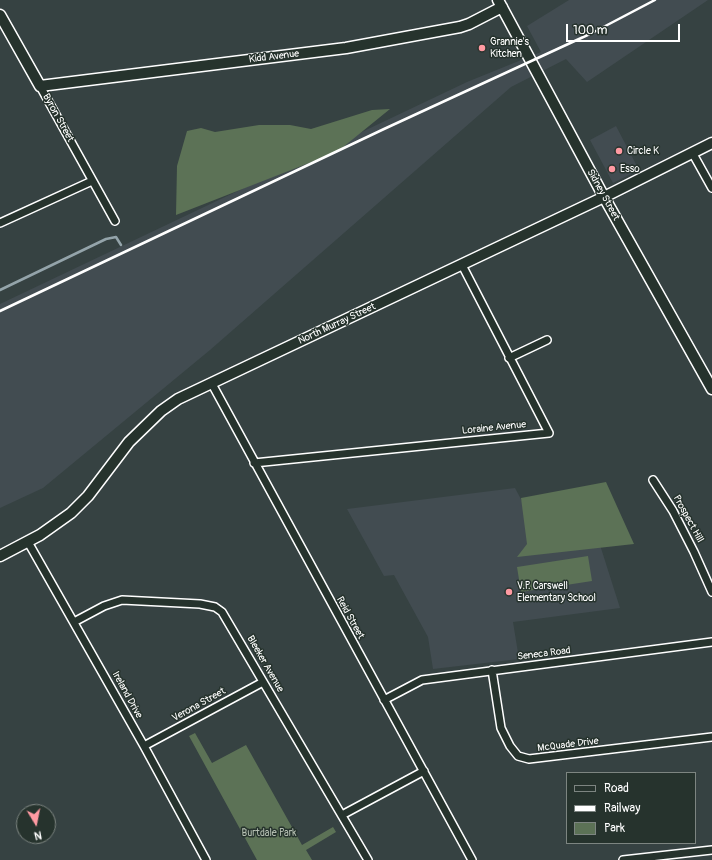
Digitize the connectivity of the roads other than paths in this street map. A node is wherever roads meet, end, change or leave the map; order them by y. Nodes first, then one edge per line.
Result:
1 (500, 3) edge
2 (0, 15) edge
3 (40, 86) junction
4 (712, 143) edge
5 (693, 154) junction
6 (92, 181) junction
7 (712, 188) edge
8 (604, 198) junction
9 (115, 221) dead end
10 (0, 223) edge
11 (462, 265) junction
12 (547, 340) dead end
13 (509, 358) junction
14 (212, 384) junction
15 (712, 389) edge
16 (254, 463) junction
17 (654, 480) dead end
18 (28, 542) junction
19 (0, 556) edge
20 (712, 592) edge
21 (74, 622) junction
22 (712, 642) edge
23 (492, 670) junction
24 (263, 682) junction
25 (384, 700) junction
26 (712, 737) edge
27 (144, 746) junction
28 (424, 771) junction
29 (342, 815) junction
30 (712, 850) edge
31 (206, 860) edge
32 (368, 860) edge
33 (472, 860) edge
34 (623, 860) edge

1 - 3 street, Kidd Avenue
1 - 8 street, Sidney Street
2 - 3 street, Byron Street
3 - 6 street, Byron Street
4 - 5 street, North Murray Street
5 - 7 street
5 - 8 street, North Murray Street
6 - 9 street, Byron Street
6 - 10 street
8 - 11 street, North Murray Street
8 - 15 street, Sidney Street
11 - 13 street, Loraine Avenue
11 - 14 street, North Murray Street
12 - 13 street
13 - 16 street, Loraine Avenue
14 - 16 street, Reid Street
14 - 18 street, North Murray Street
16 - 25 street, Reid Street
17 - 20 street, Prospect Hill
18 - 19 street, North Murray Street
18 - 21 street, Ireland Drive
21 - 24 street, Bleeker Avenue
21 - 27 street, Ireland Drive
22 - 23 street, Seneca Road
23 - 25 street, Seneca Road
23 - 26 street, McQuade Drive
24 - 27 street, Verona Street
24 - 29 street, Bleeker Avenue
25 - 28 street, Reid Street
27 - 31 street, Ireland Drive
28 - 29 street
28 - 33 street, Reid Street
29 - 32 street, Bleeker Avenue
30 - 34 street

